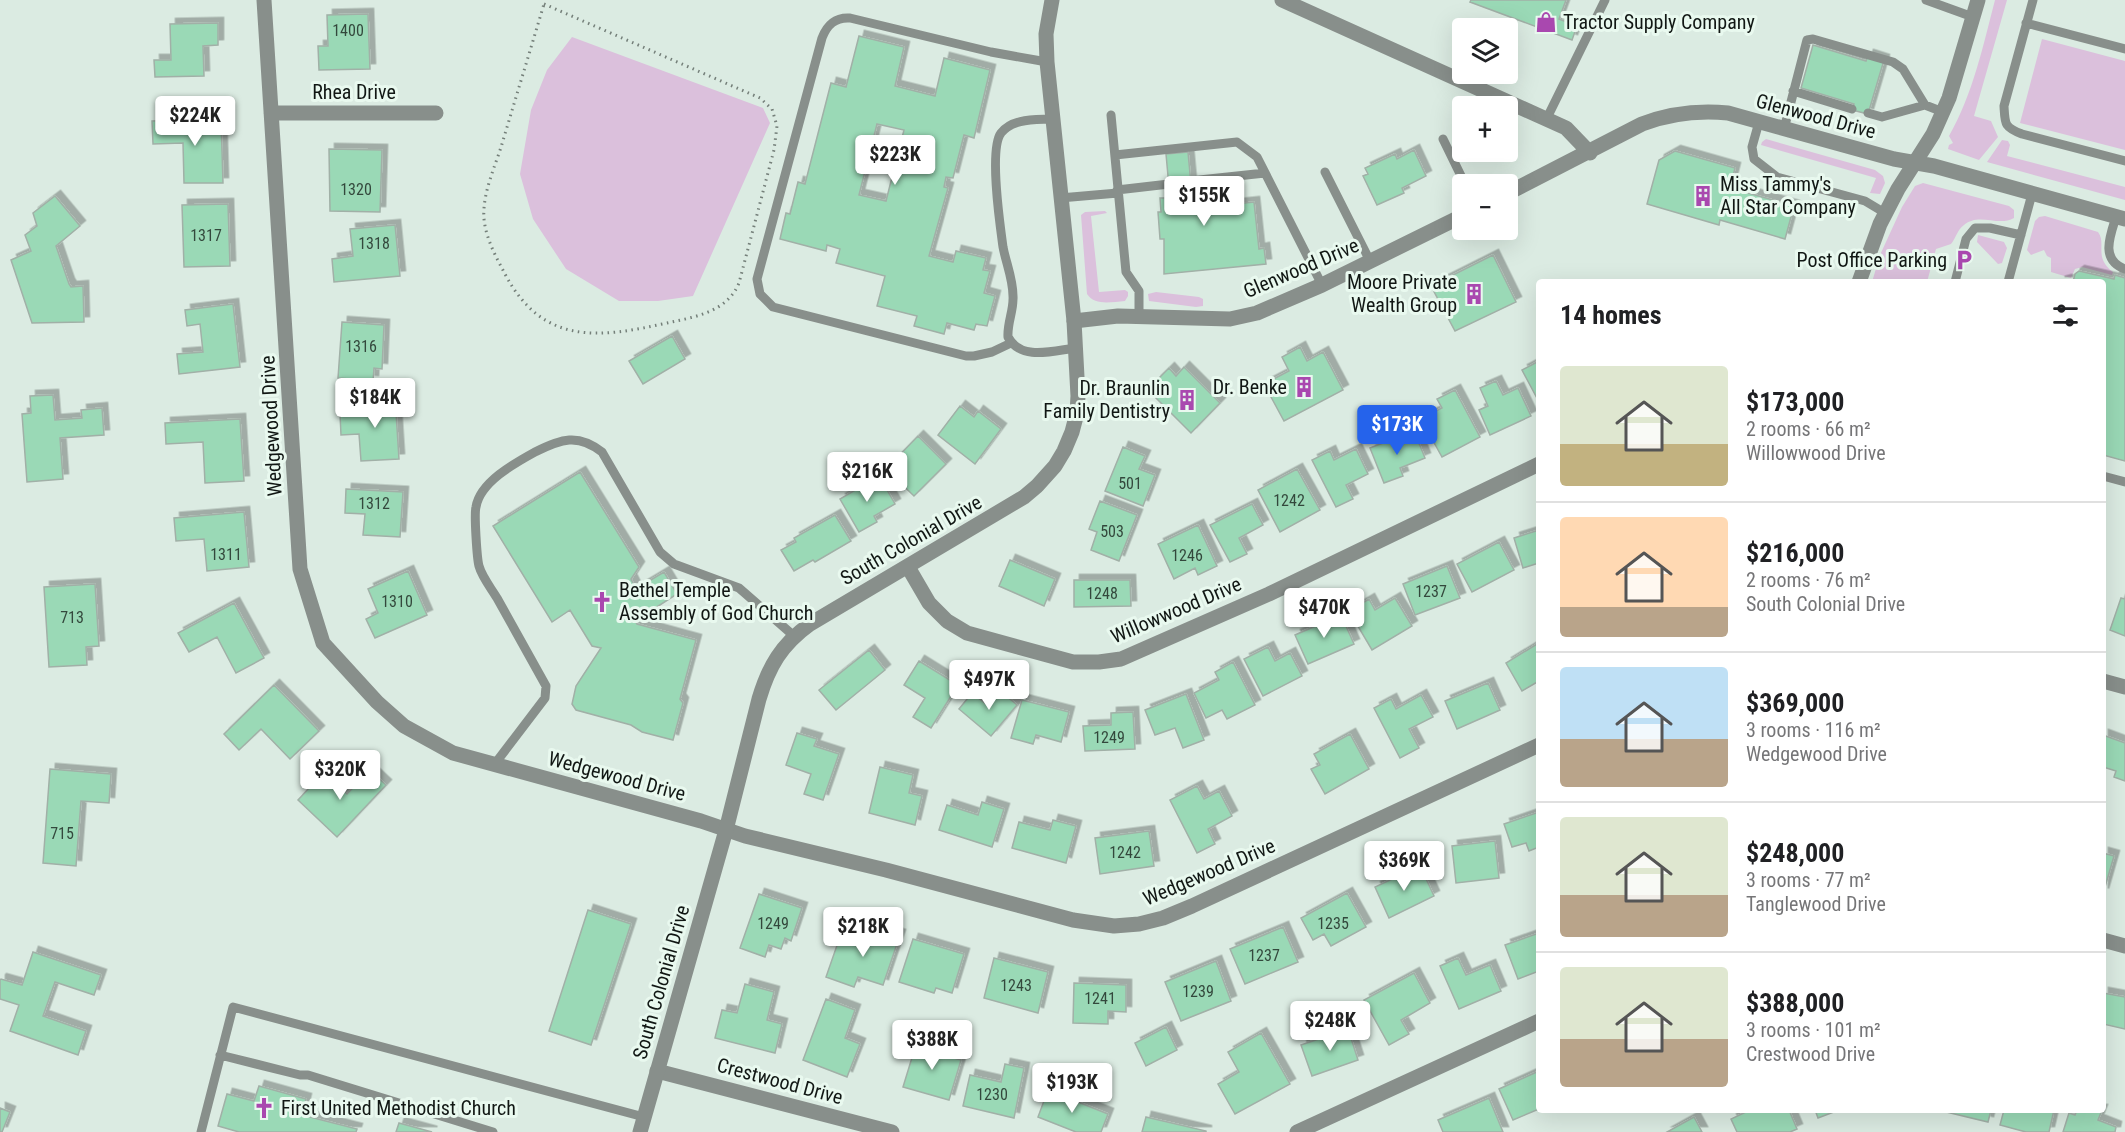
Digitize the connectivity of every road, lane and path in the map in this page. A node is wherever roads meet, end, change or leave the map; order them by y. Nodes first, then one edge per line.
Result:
1 (264, 0) edge
2 (1052, 0) edge
3 (1282, 0) edge
4 (1605, 0) edge
5 (1926, 0) edge
6 (1978, 0) edge
7 (2033, 0) edge
8 (1973, 17) junction
9 (2026, 23) junction
10 (2125, 49) edge
11 (1047, 62) junction
12 (1793, 91) junction
13 (1925, 105) junction
14 (1852, 109) dead end
15 (1943, 112) junction
16 (271, 113) junction
17 (436, 113) dead end
18 (1868, 113) dead end
19 (1111, 116) dead end
20 (1052, 119) junction
21 (1546, 120) junction
22 (1759, 122) junction
23 (1785, 129) junction
24 (1443, 140) dead end
25 (1590, 153) junction
26 (1115, 155) junction
27 (2125, 161) edge
28 (1915, 163) junction
29 (1325, 172) dead end
30 (1265, 173) junction
31 (1461, 174) edge
32 (1190, 181) dead end
33 (1169, 184) dead end
34 (1518, 189) edge
35 (1117, 191) junction
36 (2032, 194) junction
37 (1060, 198) junction
38 (1885, 213) junction
39 (2120, 218) edge
40 (1452, 221) edge
41 (2021, 236) junction
42 (1370, 261) junction
43 (2125, 269) edge
44 (1860, 279) edge
45 (1955, 279) edge
46 (2009, 279) edge
47 (1322, 285) junction
48 (1139, 316) junction
49 (1074, 321) junction
50 (593, 334) joint
51 (1011, 343) junction
52 (1075, 348) junction
53 (1536, 465) edge
54 (2106, 477) edge
55 (2125, 482) edge
56 (908, 567) junction
57 (794, 636) junction
58 (2106, 682) edge
59 (2125, 687) edge
60 (1536, 746) edge
61 (494, 765) junction
62 (726, 830) junction
63 (2106, 941) edge
64 (2125, 946) edge
65 (1536, 1022) edge
66 (220, 1055) junction
67 (657, 1071) junction
68 (642, 1125) edge
69 (201, 1132) edge
70 (493, 1132) edge
71 (892, 1132) edge
72 (1297, 1132) edge

1 - 16 street, Wedgewood Drive
2 - 11 street, South Colonial Drive
3 - 21 street
4 - 21 lane
5 - 8 lane
6 - 8 street
7 - 9 lane
8 - 15 street
9 - 10 lane
9 - 27 lane
11 - 20 street, South Colonial Drive
11 - 51 lane
12 - 13 lane
12 - 14 lane
12 - 23 lane
13 - 15 lane
13 - 18 lane
15 - 28 street
16 - 17 street, Rhea Drive
16 - 61 street, Wedgewood Drive
19 - 26 lane
20 - 37 street, South Colonial Drive
20 - 51 lane
21 - 25 street
22 - 23 street, Glenwood Drive
22 - 25 street, Glenwood Drive
22 - 38 lane
23 - 28 street, Glenwood Drive
24 - 31 lane
25 - 34 street, Glenwood Drive
26 - 30 lane
26 - 35 lane
28 - 36 street, Glenwood Drive
28 - 38 street
29 - 42 lane
30 - 32 lane
30 - 47 lane
33 - 35 lane
35 - 37 lane
35 - 48 lane
36 - 39 street, Glenwood Drive
36 - 41 lane
37 - 49 street, South Colonial Drive
38 - 44 street
39 - 43 lane
40 - 42 street, Glenwood Drive
41 - 45 lane
41 - 46 lane
42 - 47 street, Glenwood Drive
47 - 48 street, Glenwood Drive
48 - 49 street, Glenwood Drive
49 - 52 street, South Colonial Drive
50 - 50 path
51 - 52 lane
52 - 56 street, South Colonial Drive
53 - 56 street, Willowwood Drive
54 - 55 lane
56 - 57 street, South Colonial Drive
57 - 61 lane
57 - 62 street, South Colonial Drive
58 - 59 street
60 - 62 street, Wedgewood Drive
61 - 62 street, Wedgewood Drive
62 - 67 street, South Colonial Drive
63 - 64 street
65 - 72 street
66 - 68 lane
66 - 69 lane
66 - 70 lane
67 - 68 street, South Colonial Drive
67 - 71 street, Crestwood Drive

